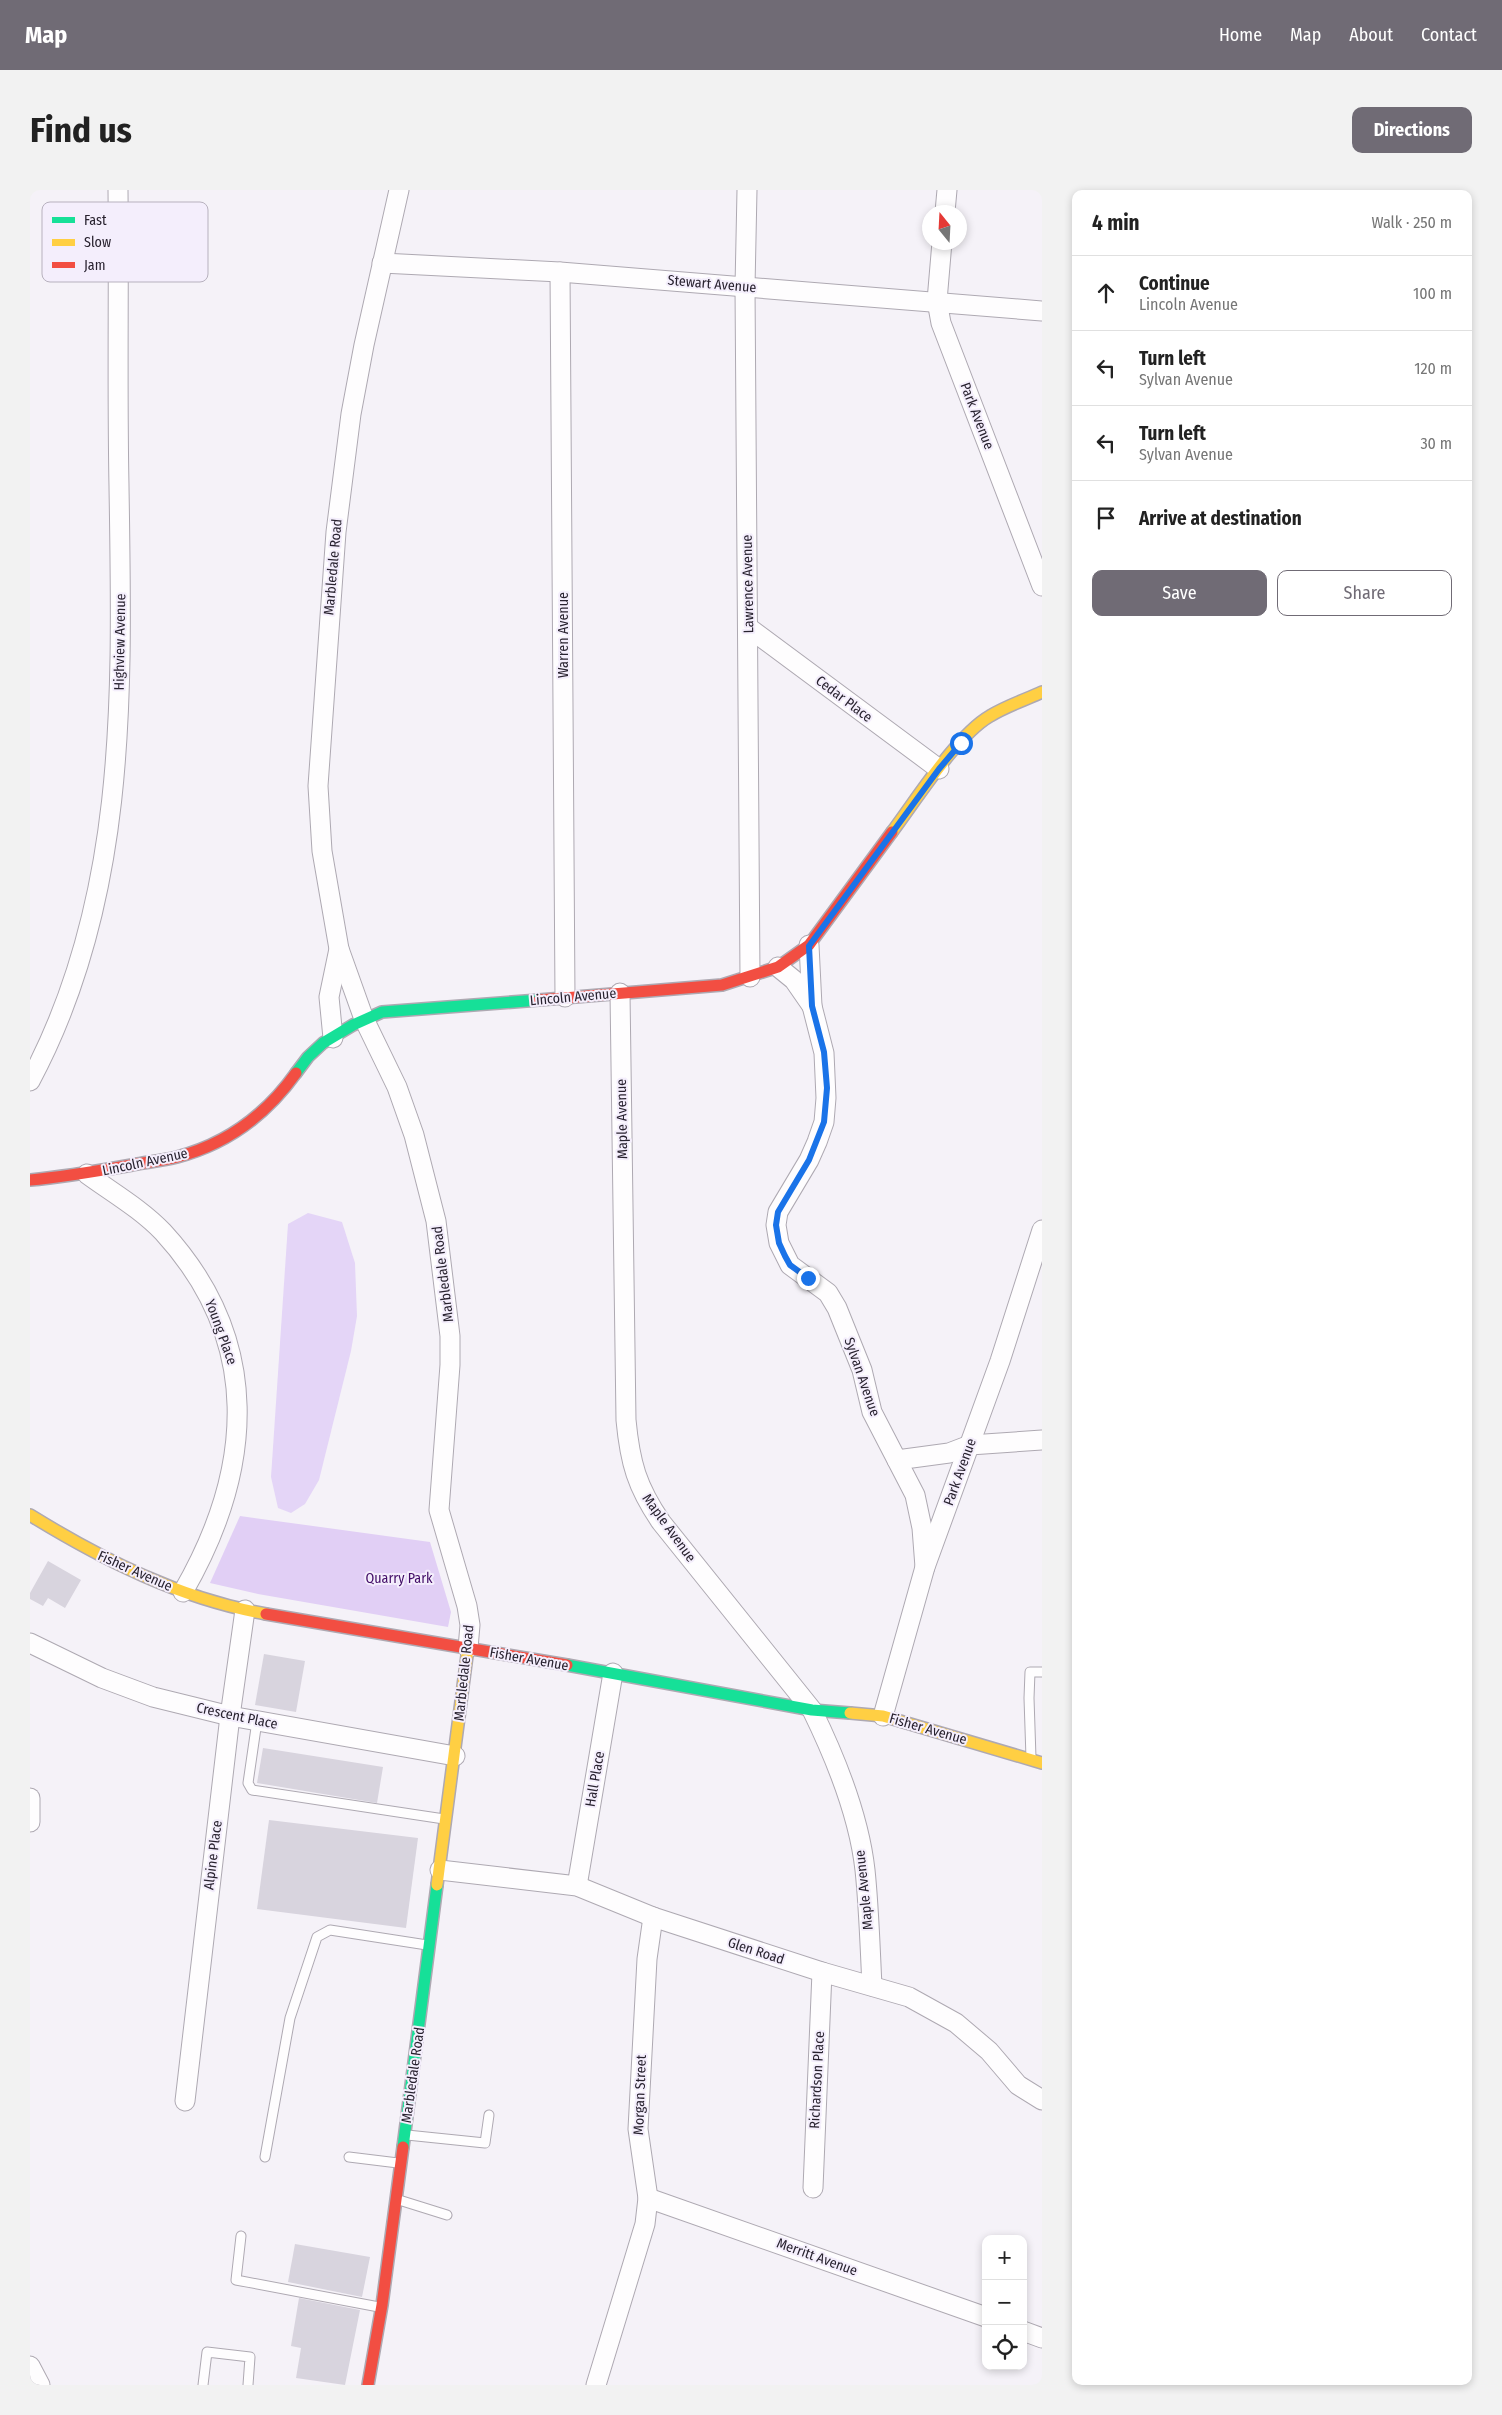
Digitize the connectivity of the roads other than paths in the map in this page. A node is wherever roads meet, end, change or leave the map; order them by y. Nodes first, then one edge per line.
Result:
1 (399, 190) edge
2 (746, 190) edge
3 (947, 190) edge
4 (946, 205) edge
5 (941, 250) edge
6 (382, 263) junction
7 (560, 272) junction
8 (118, 282) edge
9 (745, 287) junction
10 (937, 301) junction
11 (1042, 311) edge
12 (1042, 586) edge
13 (749, 628) junction
14 (1042, 692) edge
15 (939, 769) junction
16 (809, 946) junction
17 (339, 949) junction
18 (778, 967) junction
19 (750, 977) junction
20 (620, 993) junction
21 (565, 997) junction
22 (812, 1006) junction
23 (364, 1019) junction
24 (333, 1038) junction
25 (30, 1081) edge
26 (87, 1174) junction
27 (30, 1180) edge
28 (1042, 1230) edge
29 (1042, 1440) edge
30 (970, 1445) junction
31 (898, 1460) junction
32 (35, 1521) edge
33 (925, 1568) junction
34 (183, 1592) junction
35 (245, 1610) junction
36 (30, 1643) edge
37 (468, 1648) junction
38 (1042, 1672) edge
39 (613, 1673) junction
40 (812, 1710) junction
41 (230, 1716) junction
42 (883, 1716) junction
43 (257, 1721) junction
44 (455, 1756) junction
45 (1037, 1761) edge
46 (30, 1798) edge
47 (446, 1820) junction
48 (30, 1822) edge
49 (440, 1870) junction
50 (577, 1886) junction
51 (653, 1917) junction
52 (430, 1946) junction
53 (822, 1972) junction
54 (872, 1986) junction
55 (1042, 2100) edge
56 (184, 2101) dead end
57 (489, 2115) dead end
58 (404, 2135) junction
59 (265, 2157) dead end
60 (349, 2157) dead end
61 (401, 2164) junction
62 (813, 2188) dead end
63 (648, 2198) junction
64 (396, 2199) junction
65 (447, 2214) dead end
66 (241, 2236) dead end
67 (382, 2308) junction
68 (982, 2317) edge
69 (1027, 2332) edge
70 (1042, 2338) edge
71 (30, 2366) edge
72 (40, 2385) edge
73 (203, 2385) edge
74 (248, 2385) edge
75 (368, 2385) edge
76 (596, 2385) edge

1 - 6 street, Marbledale Road
2 - 9 street, Lawrence Avenue
3 - 4 street
5 - 10 street, Park Avenue
6 - 7 street, Stewart Avenue
6 - 17 street, Marbledale Road
7 - 9 street, Stewart Avenue
7 - 21 street, Warren Avenue
8 - 25 street, Highview Avenue
9 - 10 street, Stewart Avenue
9 - 13 street, Lawrence Avenue
10 - 11 street, Stewart Avenue
10 - 12 street, Park Avenue
13 - 15 street, Cedar Place
13 - 19 street, Lawrence Avenue
14 - 15 street, Lincoln Avenue
15 - 16 street, Lincoln Avenue
16 - 18 street, Lincoln Avenue
16 - 22 street, Sylvan Avenue
17 - 23 street, Marbledale Road
17 - 24 street, Marbledale Road
18 - 19 street, Lincoln Avenue
18 - 22 street, Sylvan Avenue
19 - 20 street, Lincoln Avenue
20 - 21 street, Lincoln Avenue
20 - 40 street, Maple Avenue
21 - 23 street, Lincoln Avenue
22 - 31 street, Sylvan Avenue
23 - 24 street, Lincoln Avenue
23 - 37 street, Marbledale Road
24 - 26 street, Lincoln Avenue
26 - 27 street, Lincoln Avenue
26 - 34 street, Young Place
28 - 30 street, Park Avenue
29 - 30 street
30 - 31 street
30 - 33 street, Park Avenue
31 - 33 street, Sylvan Avenue
32 - 34 street, Fisher Avenue
33 - 42 street, Park Avenue
34 - 35 street, Fisher Avenue
35 - 37 street, Fisher Avenue
35 - 41 street, Alpine Place
36 - 41 street, Crescent Place
37 - 39 street, Fisher Avenue
37 - 44 street, Marbledale Road
38 - 45 lane
39 - 40 street, Fisher Avenue
39 - 50 street, Hall Place
40 - 42 street, Fisher Avenue
40 - 54 street, Maple Avenue
41 - 43 street, Crescent Place
41 - 56 street, Alpine Place
42 - 45 street, Fisher Avenue
43 - 44 street, Crescent Place
43 - 47 lane
44 - 47 street, Marbledale Road
46 - 48 street
47 - 49 street, Marbledale Road
49 - 50 street, Glen Road
49 - 52 street, Marbledale Road
50 - 51 street, Glen Road
51 - 53 street, Glen Road
51 - 63 street, Morgan Street
52 - 58 street, Marbledale Road
52 - 59 lane
53 - 54 street, Glen Road
53 - 62 street, Richardson Place
54 - 55 street, Glen Road
57 - 58 lane
58 - 61 street, Marbledale Road
60 - 61 lane
61 - 64 street, Marbledale Road
63 - 68 street, Merritt Avenue
63 - 76 street, Morgan Street
64 - 65 lane
64 - 67 street, Marbledale Road
66 - 67 lane
67 - 75 street, Marbledale Road
69 - 70 street
71 - 72 street
73 - 74 lane

